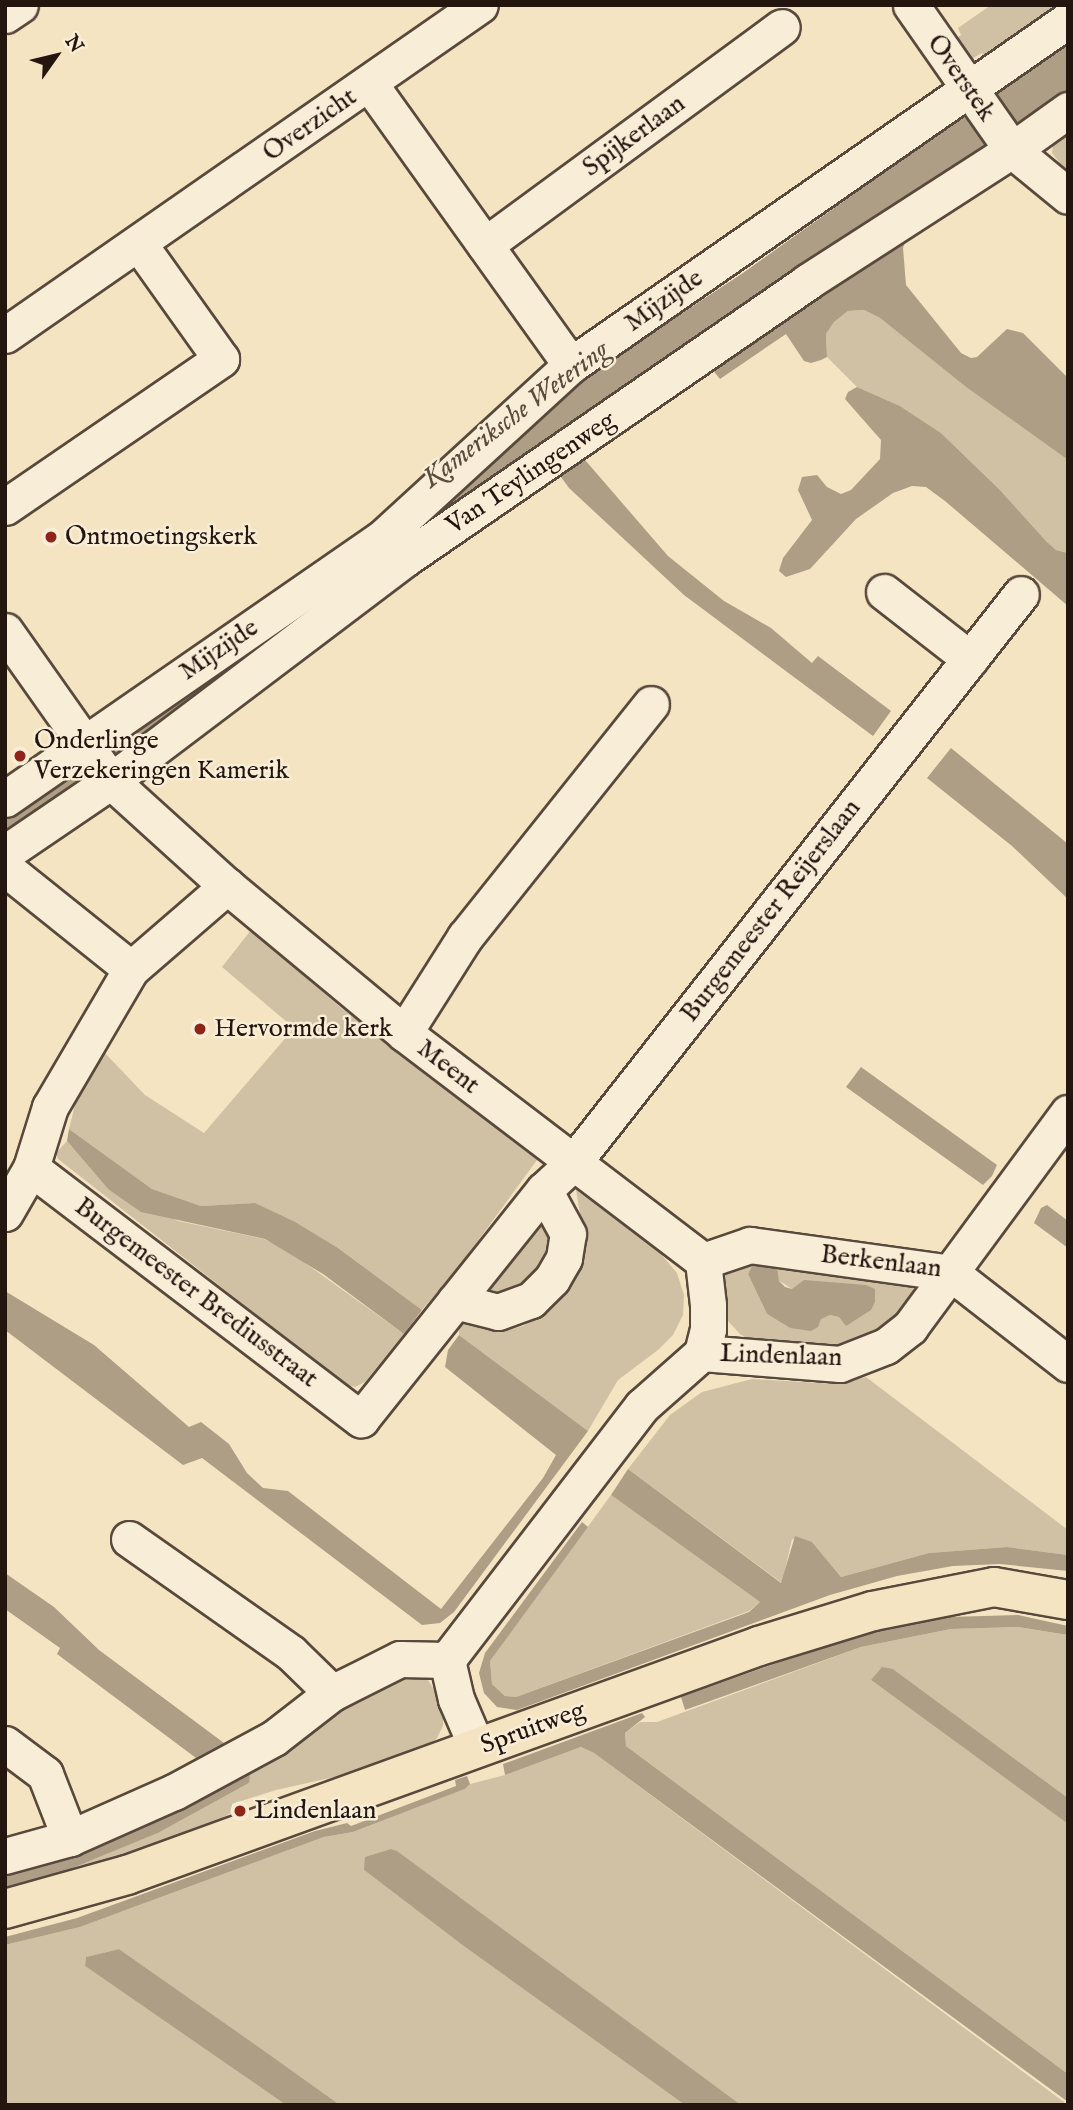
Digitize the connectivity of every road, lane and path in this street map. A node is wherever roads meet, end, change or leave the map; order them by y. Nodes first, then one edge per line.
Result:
1 (20, 5) edge
2 (481, 5) edge
3 (911, 5) edge
4 (5, 15) edge
5 (1068, 20) edge
6 (782, 27) dead end
7 (369, 83) junction
8 (972, 93) junction
9 (1068, 110) edge
10 (1009, 145) junction
11 (1068, 196) edge
12 (139, 244) junction
13 (485, 245) junction
14 (5, 335) edge
15 (570, 365) junction
16 (5, 507) edge
17 (884, 592) dead end
18 (1021, 594) dead end
19 (5, 631) edge
20 (970, 659) junction
21 (650, 704) dead end
22 (96, 761) junction
23 (5, 799) edge
24 (5, 853) edge
25 (5, 868) edge
26 (227, 886) junction
27 (131, 969) junction
28 (404, 1033) junction
29 (1068, 1113) edge
30 (573, 1163) junction
31 (32, 1168) junction
32 (544, 1190) junction
33 (5, 1213) edge
34 (703, 1261) junction
35 (951, 1273) junction
36 (455, 1301) junction
37 (702, 1353) junction
38 (1068, 1364) edge
39 (361, 1419) joint
40 (129, 1539) dead end
41 (1068, 1600) edge
42 (447, 1660) junction
43 (332, 1693) junction
44 (5, 1744) edge
45 (477, 1748) junction
46 (70, 1838) junction
47 (5, 1856) edge
48 (5, 1909) edge

1 - 4 street
2 - 7 street, Overzicht
3 - 8 street, Overstek
5 - 8 street, Mijzijde
6 - 13 street, Spijkerlaan
7 - 12 street, Overzicht
7 - 13 street
8 - 10 street, Overstek
8 - 15 street, Mijzijde
9 - 10 street, Van Teylingenweg
10 - 11 street, Overstek
10 - 22 street, Van Teylingenweg
12 - 14 street, Overzicht
12 - 16 street
13 - 15 street
15 - 22 street, Mijzijde
17 - 20 street
18 - 20 street, Burgemeester Reijerslaan
19 - 22 street, Meent
20 - 30 street, Burgemeester Reijerslaan
21 - 28 street
22 - 23 street, Mijzijde
22 - 24 street, Van Teylingenweg
22 - 26 street, Meent
25 - 27 street
26 - 27 street
26 - 28 street, Meent
27 - 31 street
28 - 30 street, Meent
29 - 35 street, Berkenlaan
30 - 32 street, Burgemeester Reijerslaan
30 - 34 street, Meent
31 - 33 street
31 - 39 street, Burgemeester Brediusstraat
32 - 36 street, Burgemeester Reijerslaan
32 - 36 street
34 - 35 street, Berkenlaan
34 - 37 street, Lindenlaan
35 - 37 street, Lindenlaan
35 - 38 street
36 - 39 street, Burgemeester Reijerslaan
37 - 42 street, Lindenlaan
40 - 43 street
41 - 45 main road, Spruitweg
42 - 43 street
42 - 45 street
43 - 46 street
44 - 46 street
45 - 48 main road, Spruitweg
46 - 47 street

